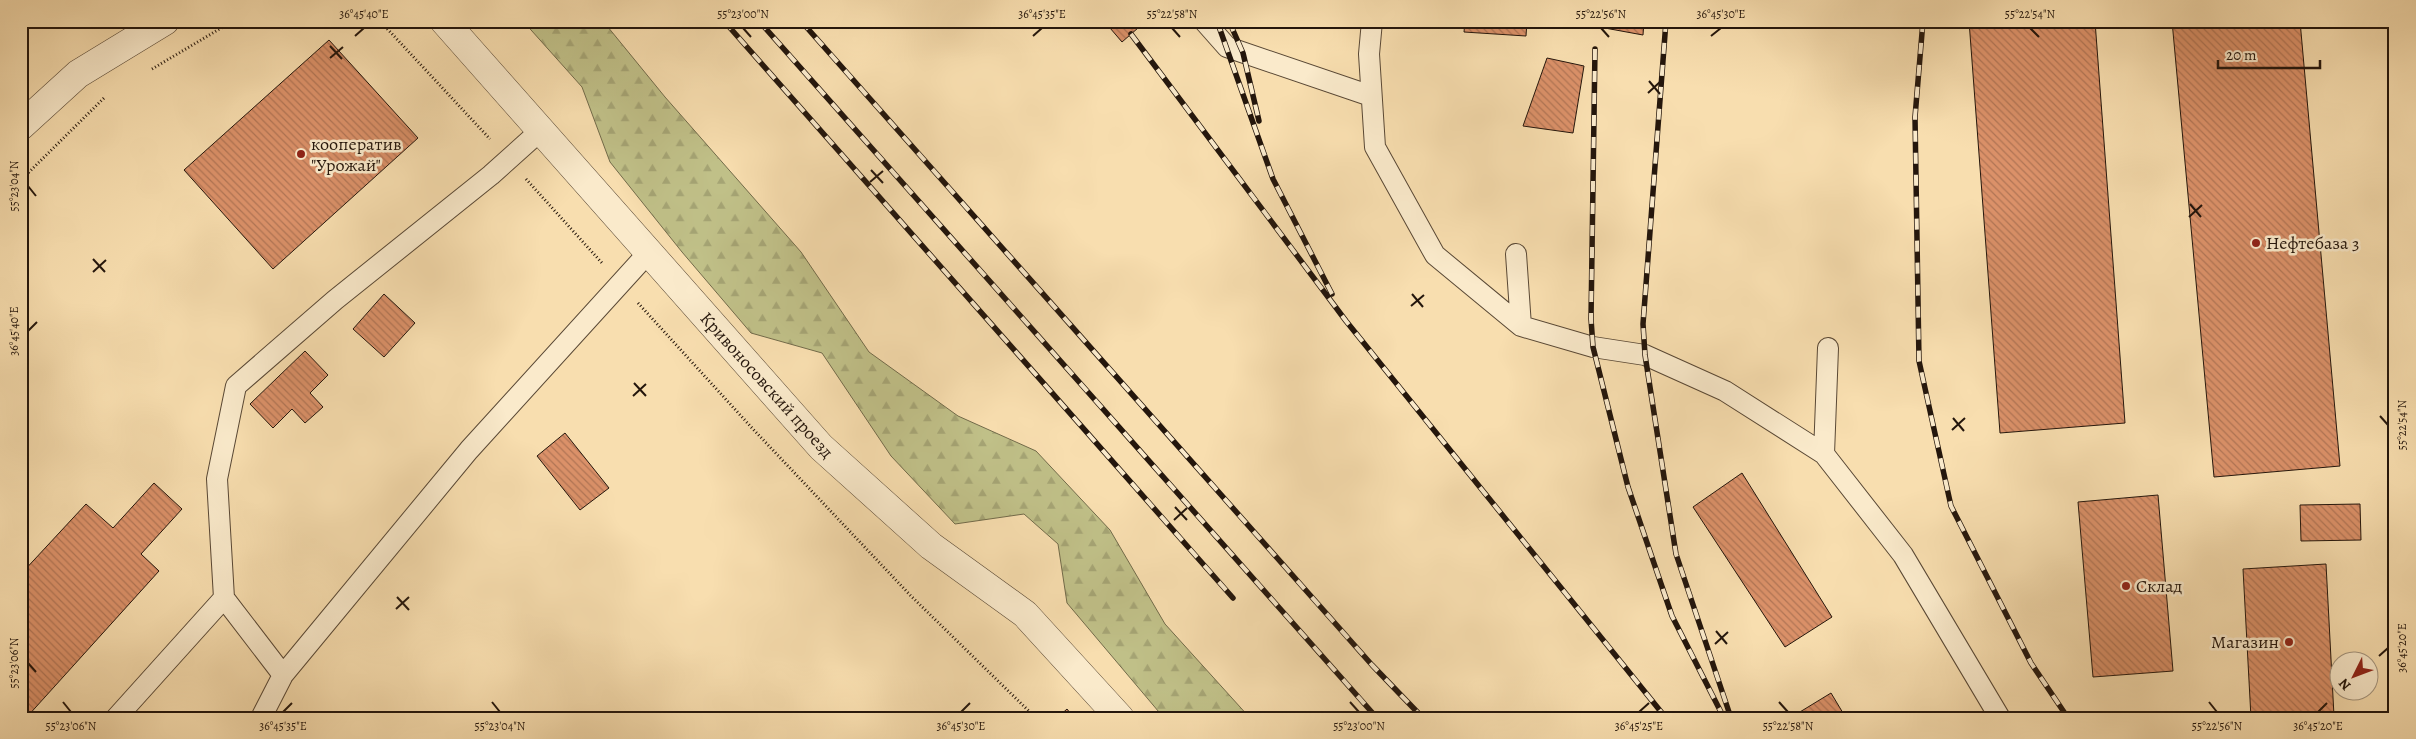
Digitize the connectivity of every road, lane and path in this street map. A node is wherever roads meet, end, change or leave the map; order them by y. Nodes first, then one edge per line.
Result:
1 (165, 21) edge
2 (233, 21) edge
3 (380, 21) edge
4 (444, 21) edge
5 (1204, 21) edge
6 (1372, 21) edge
7 (148, 72) dead end
8 (1371, 96) junction
9 (105, 97) dead end
10 (21, 126) edge
11 (540, 131) junction
12 (508, 159) junction
13 (21, 180) edge
14 (648, 253) junction
15 (1516, 254) dead end
16 (620, 283) junction
17 (1521, 326) junction
18 (1828, 348) dead end
19 (1824, 454) junction
20 (224, 598) junction
21 (283, 675) junction
22 (116, 718) edge
23 (261, 718) edge
24 (1036, 718) edge
25 (1120, 718) edge
26 (2000, 718) edge

1 - 10 street
2 - 7 path
3 - 12 path
4 - 11 street, Кривоносовский проезд
5 - 8 lane
6 - 8 lane
8 - 17 lane
9 - 13 path
11 - 12 lane
11 - 14 street, Кривоносовский проезд
12 - 16 path
12 - 20 lane
14 - 16 lane
14 - 25 street, Кривоносовский проезд
15 - 17 lane
16 - 21 lane
16 - 24 path
17 - 19 lane
18 - 19 lane
19 - 26 lane
20 - 21 lane
20 - 22 lane
21 - 23 lane

